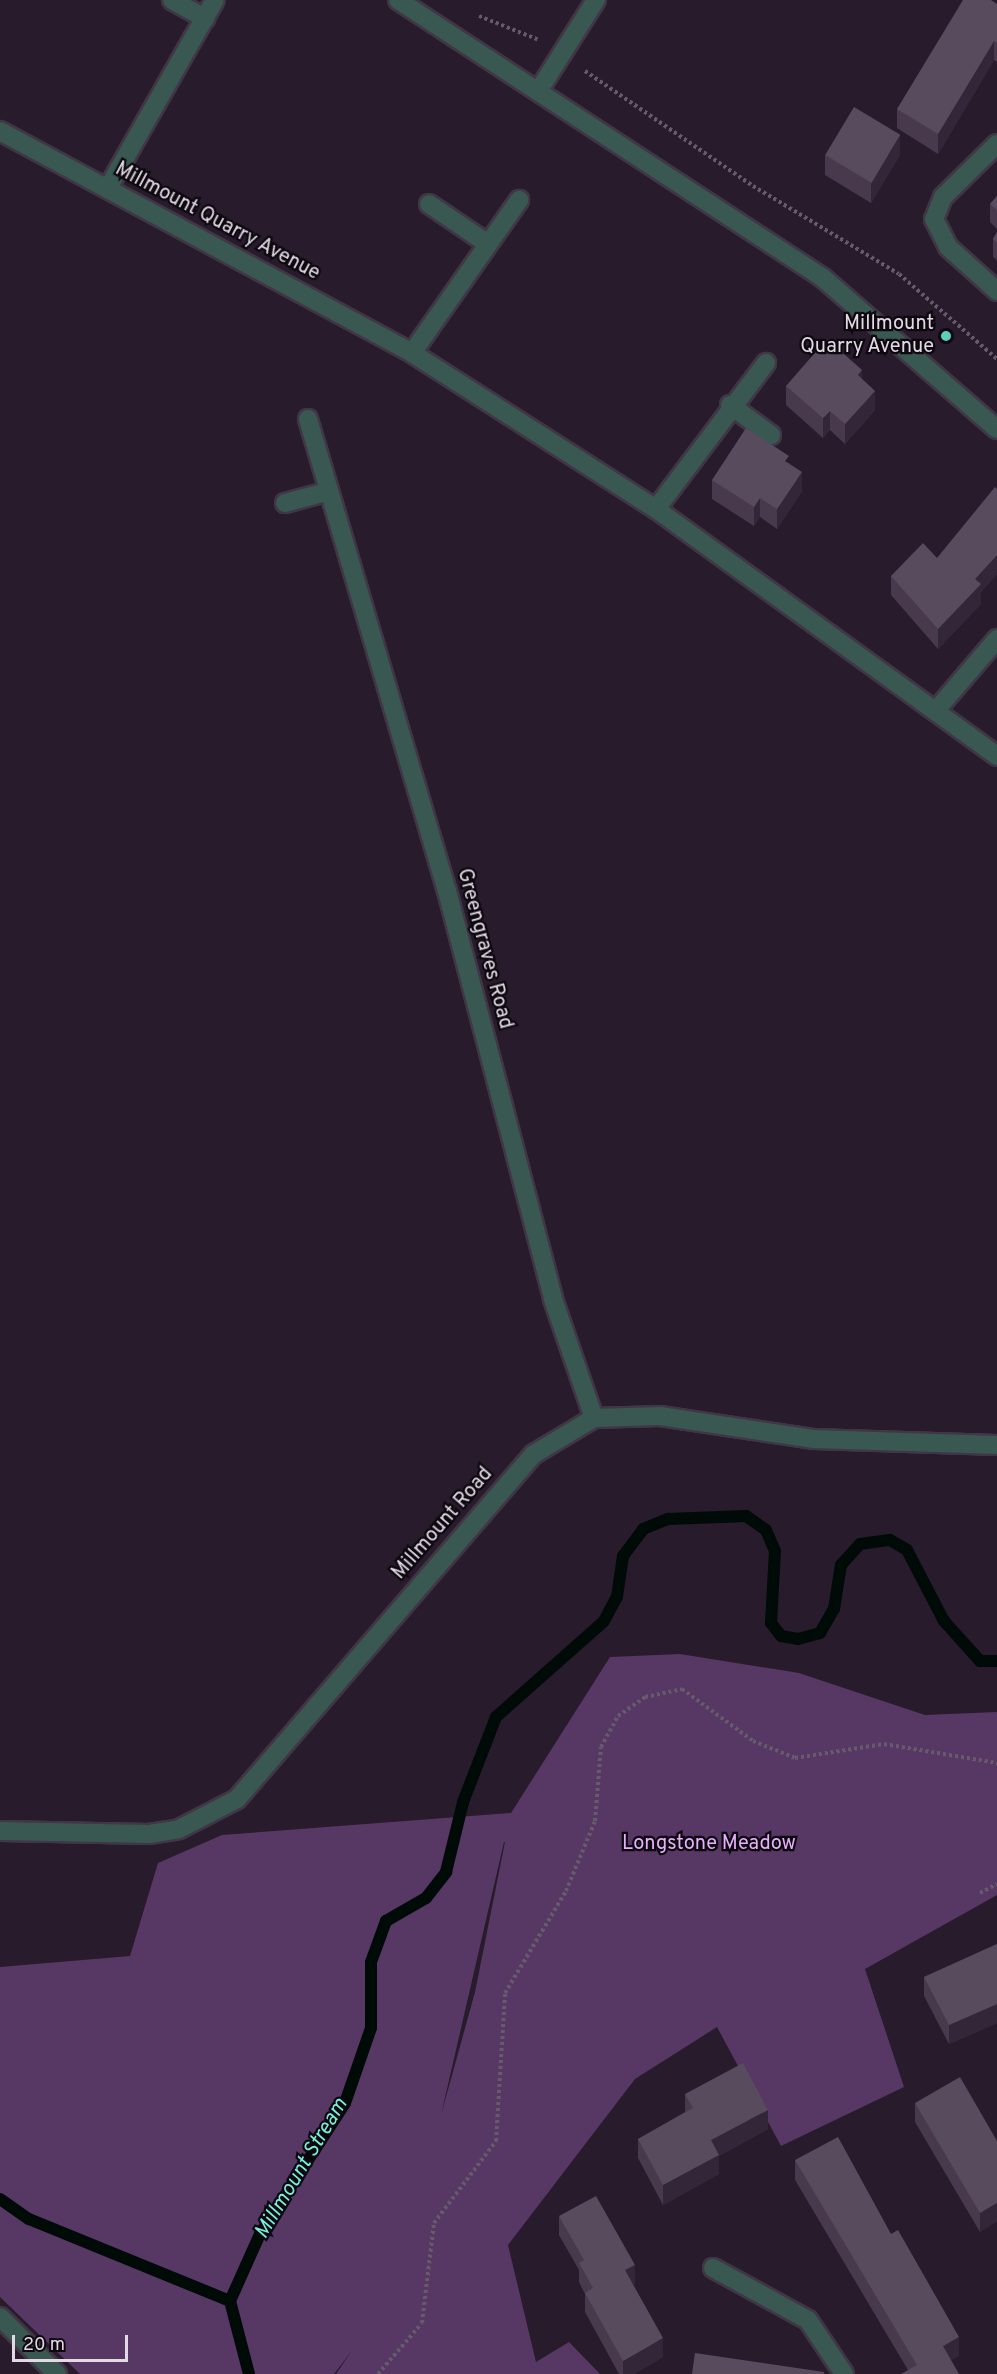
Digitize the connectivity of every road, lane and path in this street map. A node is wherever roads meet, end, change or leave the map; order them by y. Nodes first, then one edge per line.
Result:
1 (172, 0) edge
2 (215, 0) edge
3 (398, 0) edge
4 (596, 0) edge
5 (472, 10) dead end
6 (205, 18) junction
7 (527, 33) dead end
8 (594, 77) dead end
9 (539, 90) junction
10 (0, 130) edge
11 (997, 144) edge
12 (108, 188) junction
13 (519, 200) dead end
14 (429, 204) dead end
15 (488, 244) junction
16 (997, 291) edge
17 (412, 353) junction
18 (997, 359) edge
19 (766, 363) dead end
20 (730, 405) junction
21 (309, 418) dead end
22 (997, 429) edge
23 (771, 435) dead end
24 (326, 492) junction
25 (285, 503) dead end
26 (656, 509) junction
27 (997, 639) edge
28 (938, 708) junction
29 (997, 756) edge
30 (594, 1418) junction
31 (997, 1445) edge
32 (997, 1763) edge
33 (0, 1831) edge
34 (997, 1884) edge
35 (980, 1893) dead end
36 (713, 2268) dead end
37 (0, 2317) edge
38 (57, 2374) edge
39 (378, 2374) edge
40 (843, 2374) edge

1 - 6 street
2 - 6 street
3 - 9 street
4 - 9 street
5 - 7 path
6 - 12 street
8 - 18 path
9 - 22 street
10 - 12 street, Millmount Quarry Avenue
11 - 16 street
12 - 17 street, Millmount Quarry Avenue
13 - 15 street
14 - 15 street
15 - 17 street
17 - 26 street, Millmount Quarry Avenue
19 - 20 street
20 - 23 street
20 - 26 street
21 - 24 street, Greengraves Road
24 - 25 street
24 - 30 street, Greengraves Road
26 - 28 street, Millmount Quarry Avenue
27 - 28 street
28 - 29 street, Millmount Quarry Avenue
30 - 31 street, Millmount Road
30 - 33 street, Millmount Road
32 - 39 path
34 - 35 path
36 - 40 street
37 - 38 street

